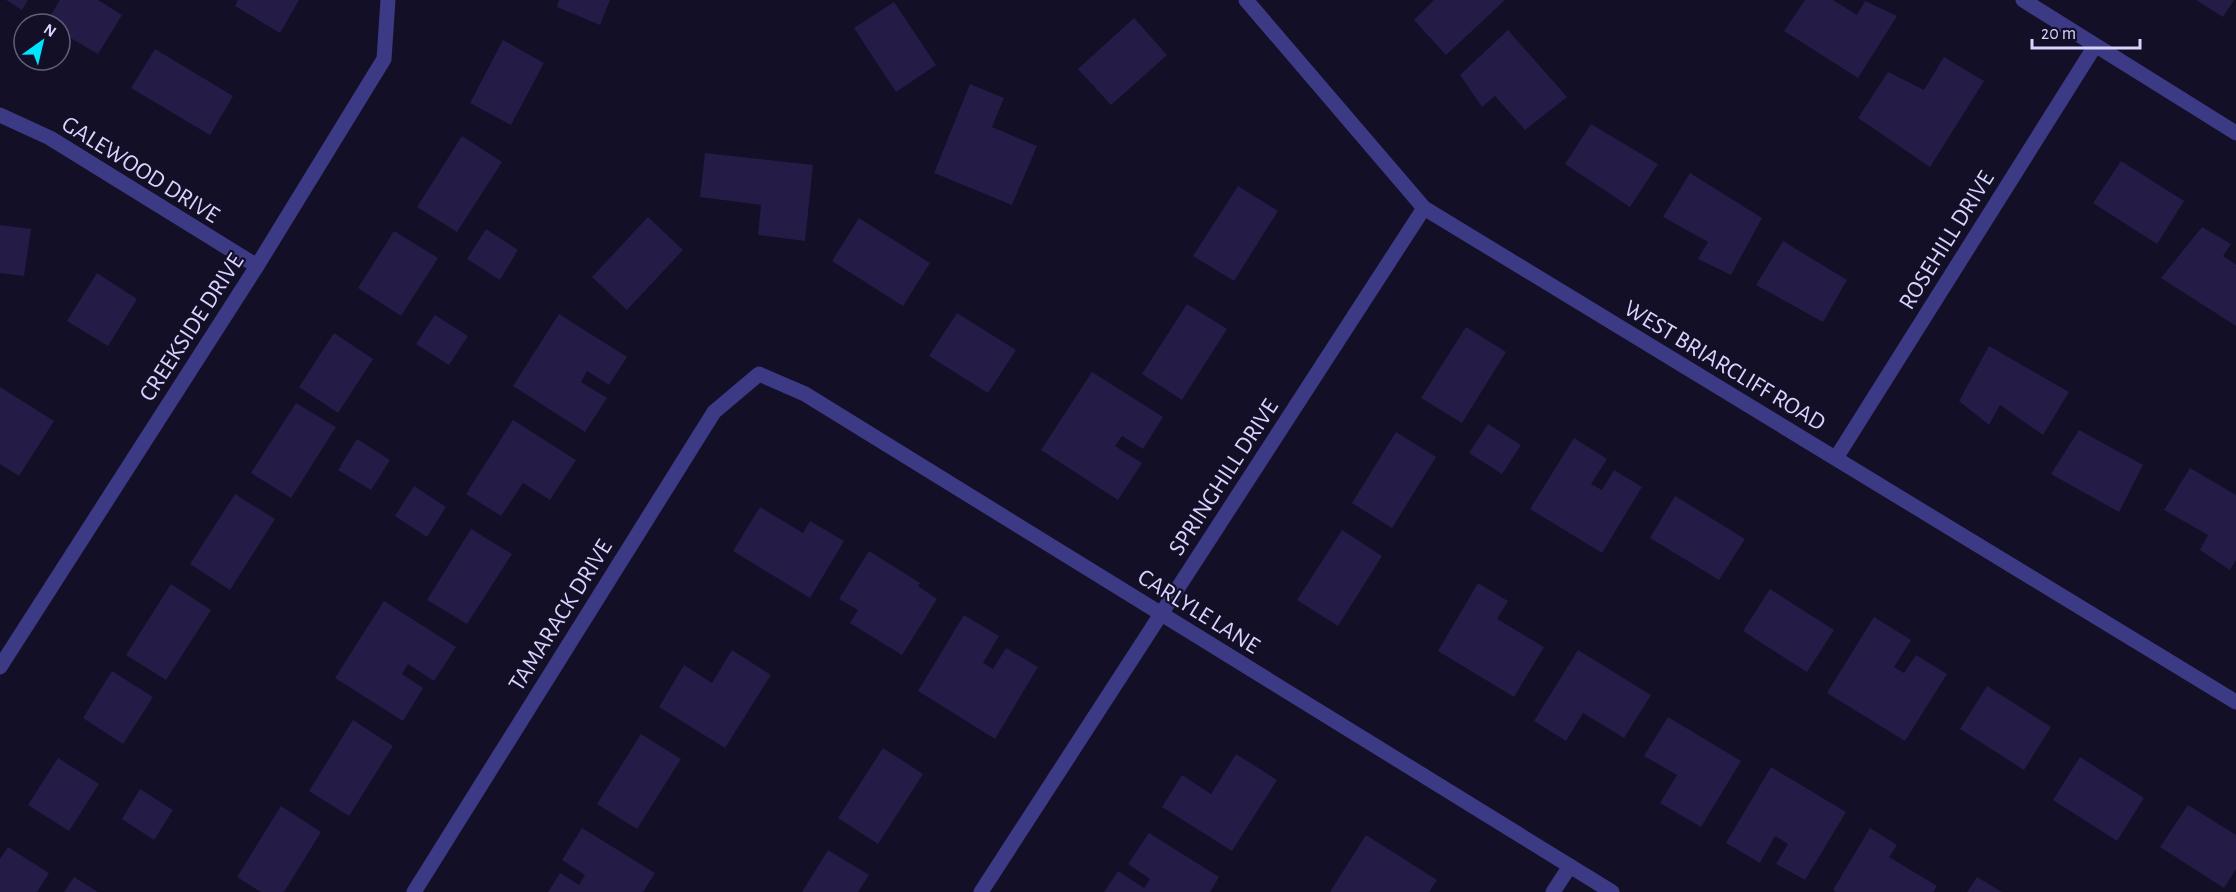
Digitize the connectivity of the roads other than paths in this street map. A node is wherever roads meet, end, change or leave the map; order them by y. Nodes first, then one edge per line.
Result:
1 (388, 0) edge
2 (1246, 0) edge
3 (2023, 0) edge
4 (2095, 46) junction
5 (0, 115) edge
6 (2236, 133) edge
7 (1424, 208) junction
8 (256, 266) junction
9 (759, 374) joint
10 (1836, 458) junction
11 (1161, 614) junction
12 (0, 667) edge
13 (2236, 702) edge
14 (1570, 866) junction
15 (414, 892) edge
16 (981, 892) edge
17 (1553, 892) edge
18 (1612, 892) edge

1 - 8 street, CREEKSIDE DRIVE
2 - 7 street, WEST BRIARCLIFF ROAD
3 - 4 street
4 - 6 street
4 - 10 street, ROSEHILL DRIVE
5 - 8 street, GALEWOOD DRIVE
7 - 10 street, WEST BRIARCLIFF ROAD
7 - 11 street, SPRINGHILL DRIVE
8 - 12 street, CREEKSIDE DRIVE
9 - 11 street, CARLYLE LANE
9 - 15 street, TAMARACK DRIVE
10 - 13 street, WEST BRIARCLIFF ROAD
11 - 14 street, CARLYLE LANE
11 - 16 street, SPRINGHILL DRIVE
14 - 17 street
14 - 18 street, CARLYLE LANE

